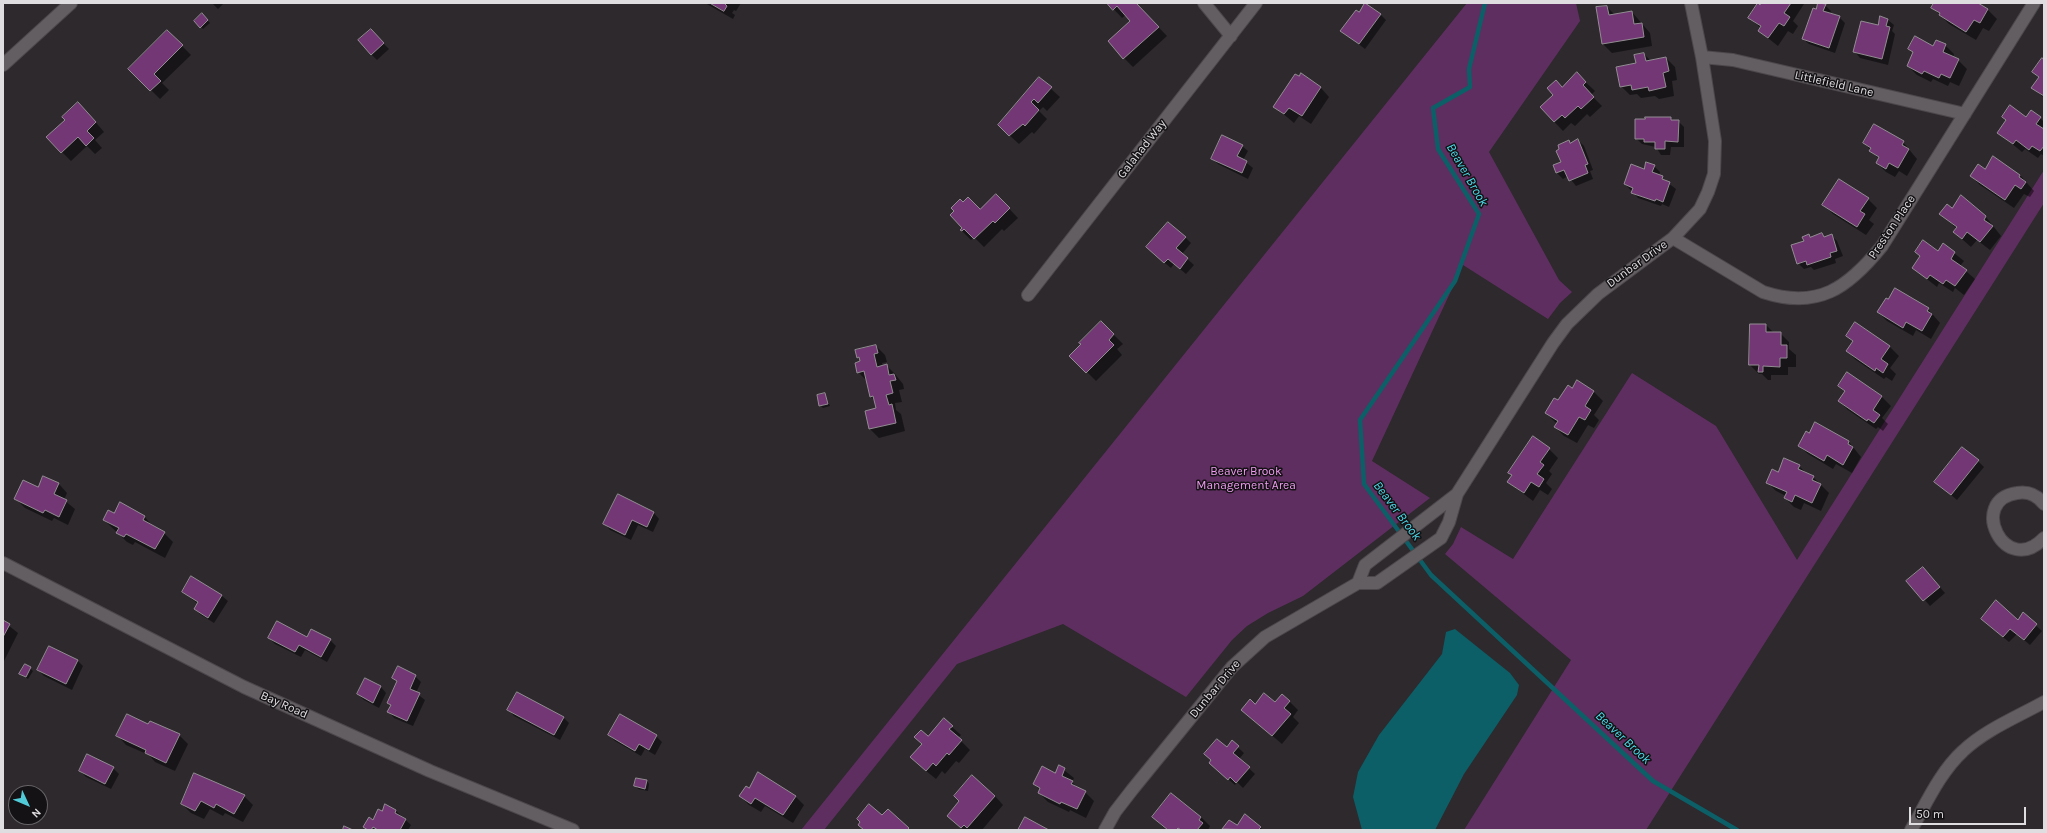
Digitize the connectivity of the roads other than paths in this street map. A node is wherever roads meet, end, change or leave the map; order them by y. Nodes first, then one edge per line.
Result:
1 (71, 3) edge
2 (1204, 3) edge
3 (1256, 3) edge
4 (1691, 3) edge
5 (2034, 3) edge
6 (1231, 36) junction
7 (1702, 56) junction
8 (3, 65) edge
9 (1965, 114) junction
10 (1673, 238) junction
11 (1028, 295) dead end
12 (1457, 494) junction
13 (2044, 504) edge
14 (2044, 538) edge
15 (3, 563) edge
16 (1358, 583) junction
17 (2044, 702) edge
18 (573, 830) edge
19 (1105, 830) edge
20 (1911, 830) edge

1 - 8 street
2 - 6 street
3 - 6 street, Galahad Way
4 - 7 street, Dunbar Drive
5 - 9 street, Preston Place
6 - 11 street, Galahad Way
7 - 9 street, Littlefield Lane
7 - 10 street, Dunbar Drive
9 - 10 street, Preston Place
10 - 12 street, Dunbar Drive
12 - 16 street, Dunbar Drive
12 - 16 street, Dunbar Drive
13 - 14 street
15 - 18 street, Bay Road
16 - 19 street, Dunbar Drive
17 - 20 street

